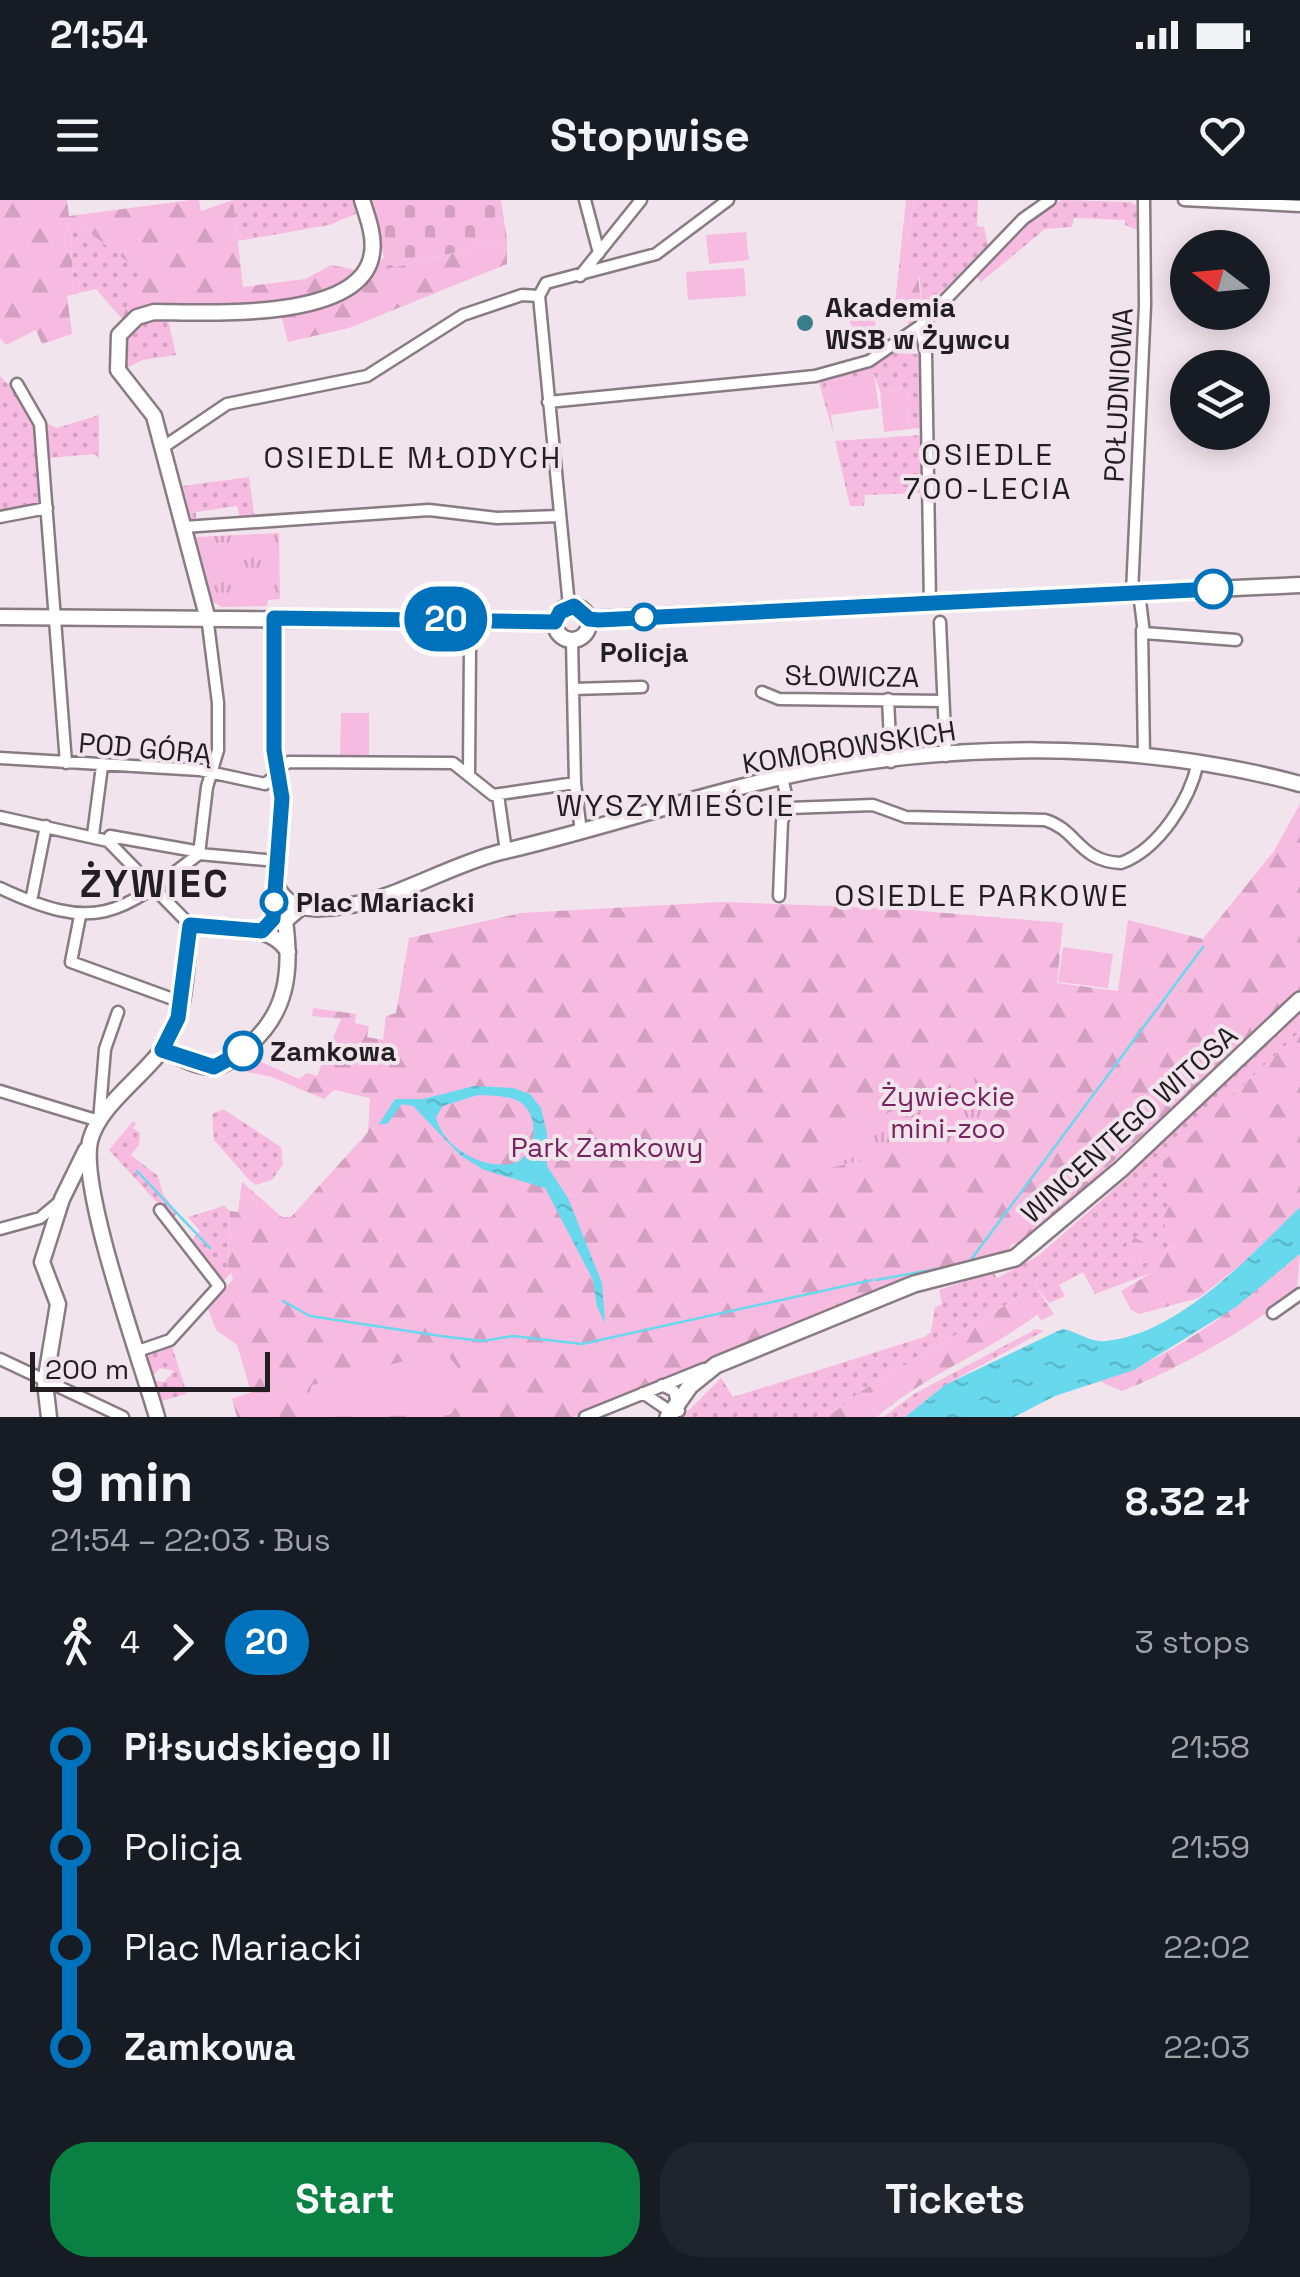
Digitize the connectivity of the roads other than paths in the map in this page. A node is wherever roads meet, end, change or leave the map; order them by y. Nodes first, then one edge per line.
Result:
1 (362, 200) edge
2 (585, 200) edge
3 (641, 200) edge
4 (728, 200) edge
5 (1050, 200) edge
6 (1144, 200) edge
7 (1184, 200) edge
8 (1300, 206) edge
9 (598, 253) junction
10 (580, 276) junction
11 (539, 296) junction
12 (920, 326) junction
13 (17, 384) dead end
14 (548, 402) junction
15 (162, 448) junction
16 (47, 508) junction
17 (559, 516) junction
18 (0, 517) edge
19 (184, 527) junction
20 (1300, 584) edge
21 (1136, 593) junction
22 (930, 604) junction
23 (569, 606) junction
24 (56, 616) junction
25 (208, 616) junction
26 (0, 617) edge
27 (274, 618) junction
28 (589, 619) junction
29 (555, 622) junction
30 (940, 622) dead end
31 (1142, 629) junction
32 (572, 640) junction
33 (1236, 640) dead end
34 (470, 646) dead end
35 (642, 688) dead end
36 (573, 689) junction
37 (762, 692) dead end
38 (888, 700) junction
39 (943, 701) junction
40 (946, 756) junction
41 (1144, 757) junction
42 (0, 758) edge
43 (890, 762) junction
44 (1198, 762) junction
45 (66, 763) junction
46 (102, 766) junction
47 (279, 770) junction
48 (212, 774) junction
49 (469, 774) junction
50 (782, 777) junction
51 (575, 783) junction
52 (1300, 784) edge
53 (498, 795) junction
54 (788, 807) junction
55 (0, 817) edge
56 (46, 826) junction
57 (581, 832) junction
58 (93, 835) junction
59 (109, 839) junction
60 (506, 851) junction
61 (197, 853) junction
62 (277, 861) junction
63 (276, 880) junction
64 (0, 888) edge
65 (155, 888) junction
66 (778, 896) dead end
67 (31, 901) junction
68 (300, 908) junction
69 (80, 916) junction
70 (190, 925) junction
71 (262, 931) junction
72 (288, 952) junction
73 (1300, 1000) edge
74 (181, 1002) junction
75 (118, 1012) dead end
76 (162, 1050) junction
77 (0, 1090) edge
78 (99, 1122) junction
79 (90, 1141) junction
80 (64, 1197) junction
81 (94, 1201) junction
82 (160, 1210) dead end
83 (32, 1222) junction
84 (0, 1229) edge
85 (50, 1234) junction
86 (924, 1284) junction
87 (1300, 1294) edge
88 (1274, 1313) dead end
89 (138, 1351) junction
90 (0, 1359) edge
91 (716, 1364) junction
92 (45, 1384) junction
93 (661, 1385) junction
94 (637, 1394) junction
95 (675, 1412) edge
96 (156, 1416) edge
97 (49, 1417) edge
98 (123, 1417) edge
99 (585, 1417) edge

1 - 15 street
2 - 9 street
3 - 9 street
4 - 10 street
5 - 12 street
6 - 21 street, POŁUDNIOWA
7 - 8 street
9 - 10 street
10 - 11 street
11 - 14 street
11 - 15 street
12 - 14 street
12 - 22 street
13 - 16 street
14 - 17 street
15 - 19 street
16 - 18 street
16 - 24 street
17 - 19 street
17 - 23 street
19 - 25 street
20 - 21 street
21 - 22 street
21 - 31 street, POŁUDNIOWA
22 - 28 street
23 - 28 street
23 - 29 street
24 - 25 street
24 - 26 street
24 - 45 street
25 - 27 street
25 - 48 street
27 - 29 street
27 - 47 street
28 - 32 street
29 - 32 street
30 - 39 street
31 - 33 street
31 - 41 street, POŁUDNIOWA
32 - 36 street
34 - 49 street
35 - 36 street
36 - 51 street
37 - 38 street, SŁOWICZA
38 - 39 street, SŁOWICZA
38 - 43 street
39 - 40 street
40 - 41 street, KOMOROWSKICH
40 - 43 street, KOMOROWSKICH
41 - 44 street, KOMOROWSKICH
42 - 45 street, POD GÓRĄ
43 - 50 street, KOMOROWSKICH
44 - 52 street, KOMOROWSKICH
44 - 54 street
45 - 46 street, POD GÓRĄ
46 - 48 street, POD GÓRĄ
46 - 58 street
47 - 48 street, POD GÓRĄ
47 - 49 street, POD GÓRĄ
47 - 62 street
48 - 61 street
49 - 53 street
50 - 54 street
50 - 57 street, KOMOROWSKICH
51 - 53 street
51 - 57 street
53 - 60 street
54 - 66 street
55 - 56 street
56 - 58 street
56 - 67 street
57 - 60 street, KOMOROWSKICH
58 - 59 street
59 - 61 street
59 - 65 street
60 - 68 street, KOMOROWSKICH
61 - 62 street
61 - 65 street
62 - 63 street
63 - 68 street
63 - 71 street
64 - 67 street
65 - 69 street
65 - 70 street
67 - 69 street
68 - 72 street
69 - 74 street
70 - 71 street
70 - 74 street
71 - 72 street
72 - 76 street
73 - 86 main road, WINCENTEGO WITOSA
74 - 76 street
75 - 78 street
76 - 78 street
77 - 78 street
78 - 79 street
79 - 80 street
79 - 81 street
80 - 81 street
80 - 83 street
80 - 85 street
81 - 89 street
82 - 89 street
83 - 84 street
83 - 85 street
85 - 92 street
86 - 91 main road, WINCENTEGO WITOSA
86 - 95 main road, WINCENTEGO WITOSA
87 - 88 street
89 - 96 street
90 - 92 street
91 - 93 street
91 - 95 main road, WINCENTEGO WITOSA
92 - 97 street
92 - 98 street
93 - 94 street
93 - 95 street
94 - 95 street
94 - 99 street

